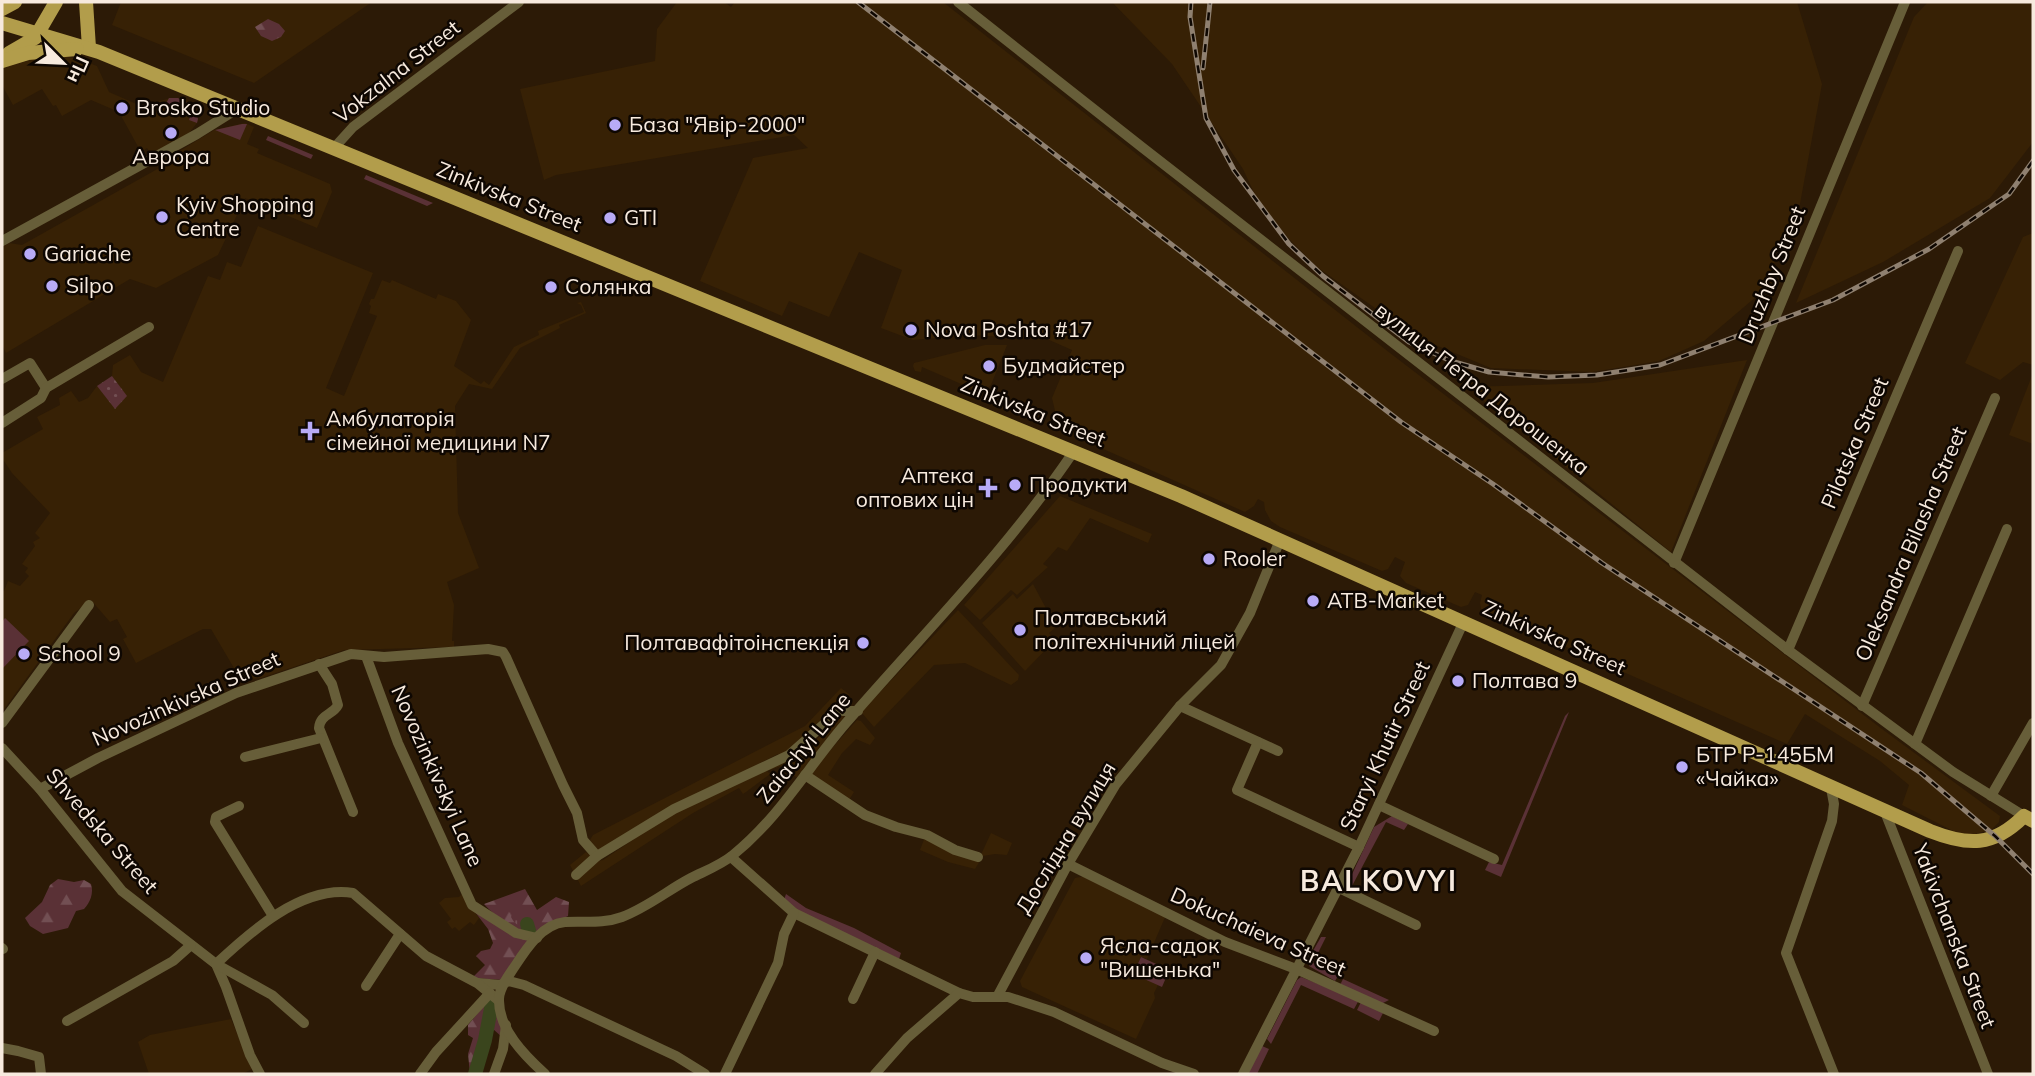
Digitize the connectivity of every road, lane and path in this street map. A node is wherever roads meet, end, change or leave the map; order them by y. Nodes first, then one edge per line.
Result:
1 (15, 2) edge
2 (57, 2) edge
3 (86, 2) edge
4 (519, 2) edge
5 (958, 2) edge
6 (1905, 2) edge
7 (2, 9) edge
8 (2, 23) edge
9 (38, 33) junction
10 (89, 48) junction
11 (2, 59) edge
12 (237, 109) junction
13 (334, 148) junction
14 (2, 241) edge
15 (1958, 251) dead end
16 (149, 327) dead end
17 (2, 379) edge
18 (46, 388) junction
19 (1994, 398) dead end
20 (2, 423) edge
21 (1074, 452) junction
22 (2007, 529) dead end
23 (1280, 540) junction
24 (1674, 563) junction
25 (89, 605) dead end
26 (1464, 621) junction
27 (1788, 650) junction
28 (366, 656) junction
29 (319, 664) junction
30 (1180, 706) junction
31 (1862, 706) junction
32 (858, 711) junction
33 (2, 723) edge
34 (2033, 723) edge
35 (321, 738) junction
36 (1258, 742) junction
37 (1915, 744) junction
38 (2, 748) edge
39 (1278, 751) dead end
40 (245, 757) dead end
41 (805, 775) junction
42 (1831, 788) junction
43 (40, 789) junction
44 (1990, 796) junction
45 (1379, 805) junction
46 (239, 806) dead end
47 (353, 812) dead end
48 (1885, 812) junction
49 (2029, 818) edge
50 (1359, 847) junction
51 (597, 856) junction
52 (731, 857) junction
53 (978, 857) dead end
54 (1494, 859) dead end
55 (1068, 864) junction
56 (576, 875) dead end
57 (1339, 888) junction
58 (794, 913) junction
59 (273, 916) junction
60 (1416, 925) dead end
61 (400, 934) junction
62 (537, 938) junction
63 (191, 945) junction
64 (875, 953) junction
65 (216, 964) junction
66 (1296, 969) junction
67 (506, 982) junction
68 (477, 983) junction
69 (366, 986) dead end
70 (490, 993) junction
71 (959, 993) junction
72 (997, 997) junction
73 (853, 999) dead end
74 (499, 1001) junction
75 (67, 1021) dead end
76 (304, 1023) dead end
77 (506, 1025) junction
78 (1434, 1031) dead end
79 (2, 1048) edge
80 (41, 1074) edge
81 (260, 1074) edge
82 (420, 1074) edge
83 (494, 1074) edge
84 (545, 1074) edge
85 (705, 1074) edge
86 (725, 1074) edge
87 (875, 1074) edge
88 (1194, 1074) edge
89 (1243, 1074) edge
90 (1834, 1074) edge
91 (1988, 1074) edge

1 - 7 main road
2 - 9 main road
3 - 10 main road
4 - 13 street, Vokzalna Street
5 - 24 street, вулиця Петра Дорошенка
6 - 24 street, Druzhby Street
8 - 9 main road, Zinkivska Street
9 - 10 main road, Zinkivska Street
9 - 11 main road
10 - 11 main road
10 - 12 main road, Zinkivska Street
12 - 13 main road, Zinkivska Street
12 - 14 street
13 - 21 main road, Zinkivska Street
15 - 27 street, Pilotska Street
16 - 18 street
17 - 18 street
18 - 20 street
19 - 31 street, Oleksandra Bilasha Street
21 - 23 main road, Zinkivska Street
21 - 32 street, Zaiachyi Lane
22 - 37 street
23 - 26 main road, Zinkivska Street
23 - 30 street, Дослідна вулиця
24 - 27 street, вулиця Петра Дорошенка
25 - 33 street
26 - 42 main road, Zinkivska Street
26 - 45 street, Staryi Khutir Street
27 - 31 street, вулиця Петра Дорошенка
28 - 29 street, Novozinkivska Street
28 - 51 street, Novozinkivska Street
28 - 62 street, Novozinkivskyi Lane
29 - 35 street
29 - 43 street, Novozinkivska Street
30 - 36 street
30 - 55 street, Дослідна вулиця
31 - 37 street, вулиця Петра Дорошенка
32 - 41 street, Zaiachyi Lane
32 - 51 street
34 - 44 street
35 - 40 street
35 - 47 street
36 - 39 street
36 - 50 street
37 - 44 street, вулиця Петра Дорошенка
38 - 43 street, Shvedska Street
41 - 52 street, Zaiachyi Lane
41 - 53 street
42 - 48 main road, Zinkivska Street
42 - 90 street
43 - 63 street, Shvedska Street
44 - 49 street, вулиця Петра Дорошенка
45 - 50 street, Staryi Khutir Street
45 - 54 street
46 - 59 street
48 - 49 main road, Zinkivska Street
48 - 91 street, Yakivchanska Street
50 - 57 street, Staryi Khutir Street
51 - 56 street
52 - 58 street
52 - 62 street, Zaiachyi Lane
55 - 66 street, Dokuchaieva Street
55 - 72 street, Дослідна вулиця
57 - 60 street
57 - 66 street, Staryi Khutir Street
58 - 64 street
58 - 86 street
59 - 61 street
59 - 65 street
61 - 68 street
61 - 69 street
62 - 67 street, Zaiachyi Lane
63 - 65 street, Shvedska Street
63 - 75 street
64 - 71 street
64 - 73 street
65 - 76 street, Shvedska Street
65 - 81 street
66 - 78 street, Dokuchaieva Street
66 - 89 street, Staryi Khutir Street
67 - 68 street
67 - 74 street, Zaiachyi Lane
67 - 85 street
68 - 70 street
70 - 74 street
70 - 82 street
71 - 72 street
71 - 87 street
72 - 88 street
74 - 77 street
77 - 83 street
77 - 84 street
79 - 80 street

